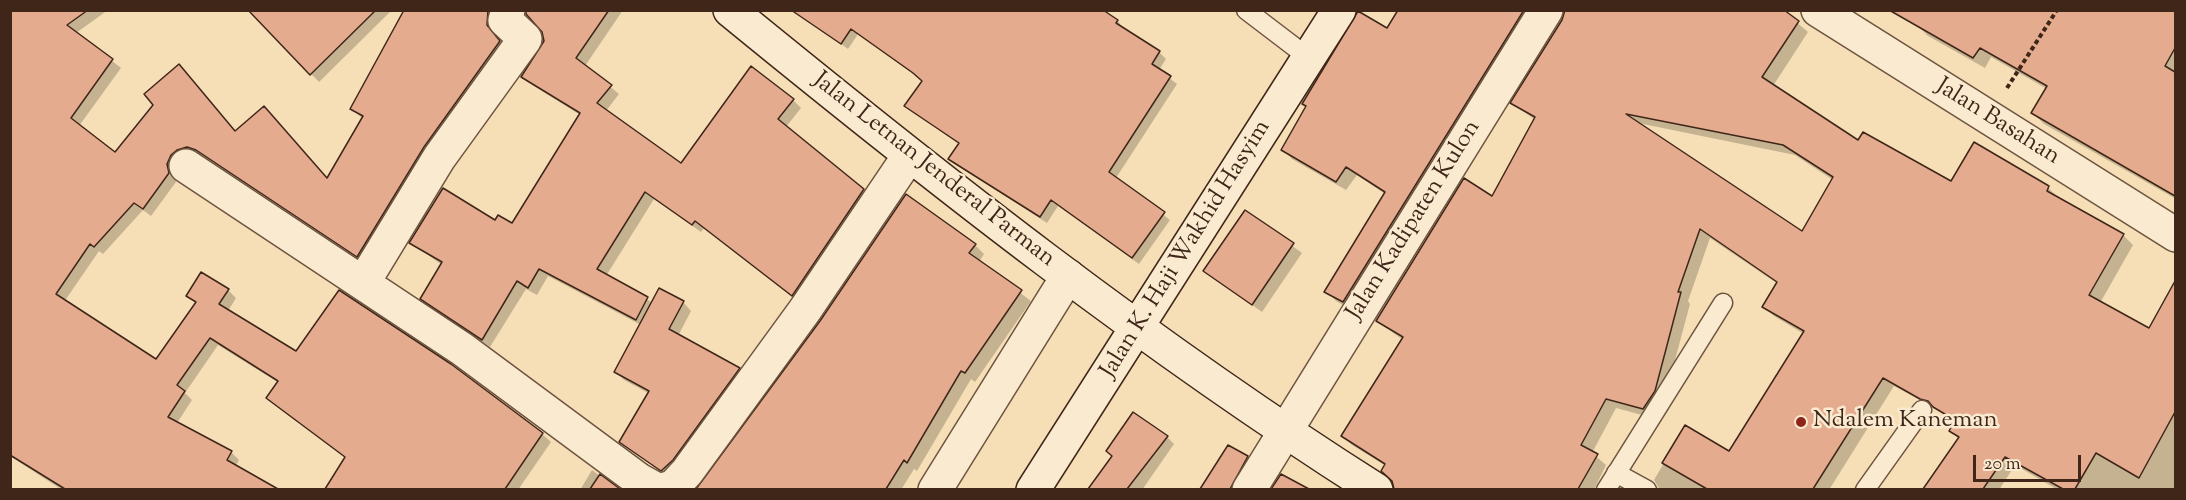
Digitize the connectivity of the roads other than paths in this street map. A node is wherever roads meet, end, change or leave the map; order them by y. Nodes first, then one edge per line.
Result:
1 (508, 10) edge
2 (730, 10) edge
3 (1246, 10) edge
4 (1339, 10) edge
5 (1546, 10) edge
6 (1818, 10) edge
7 (1309, 58) junction
8 (909, 156) junction
9 (186, 166) dead end
10 (2175, 235) edge
11 (1068, 276) junction
12 (363, 283) junction
13 (1723, 303) dead end
14 (1137, 330) junction
15 (1922, 410) dead end
16 (1285, 432) junction
17 (1616, 473) junction
18 (659, 489) edge
19 (935, 489) edge
20 (1033, 489) edge
21 (1249, 489) edge
22 (1376, 489) edge
23 (1606, 489) edge
24 (1647, 489) edge
25 (1865, 489) edge

1 - 12 street
2 - 8 street, Jalan Letnan Jenderal Parman
3 - 7 lane
4 - 7 street, Jalan K. Haji Wakhid Hasyim
5 - 16 street, Jalan Kadipaten Kulon
6 - 10 street, Jalan Basahan
7 - 14 street, Jalan K. Haji Wakhid Hasyim
8 - 11 street, Jalan Letnan Jenderal Parman
8 - 18 street
9 - 12 street
11 - 14 street, Jalan Letnan Jenderal Parman
11 - 19 street
12 - 18 street
13 - 17 lane
14 - 16 street, Jalan Letnan Jenderal Parman
14 - 20 street, Jalan K. Haji Wakhid Hasyim
15 - 25 lane
16 - 21 street, Jalan Kadipaten Kulon
16 - 22 street, Jalan Letnan Jenderal Parman
17 - 23 lane
17 - 24 lane

